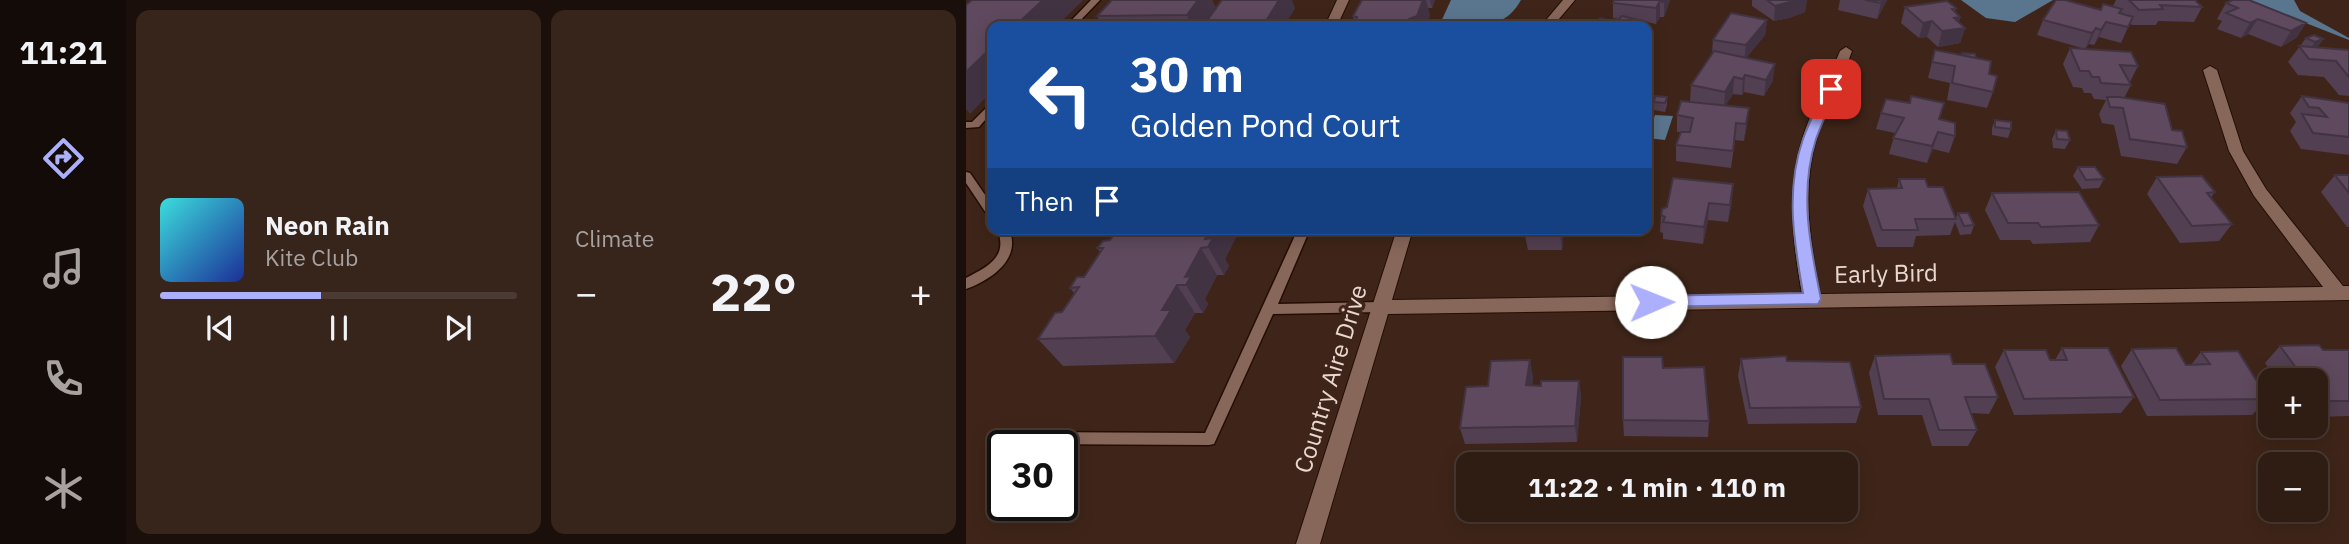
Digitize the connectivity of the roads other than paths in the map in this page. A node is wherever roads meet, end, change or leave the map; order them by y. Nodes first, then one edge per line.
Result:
1 (1096, 0) edge
2 (1343, 0) edge
3 (1569, 0) edge
4 (1075, 21) edge
5 (1333, 21) edge
6 (1551, 21) edge
7 (1846, 51) dead end
8 (2210, 69) dead end
9 (987, 112) edge
10 (966, 125) edge
11 (966, 175) edge
12 (987, 206) edge
13 (1008, 235) edge
14 (1301, 235) edge
15 (1403, 235) edge
16 (966, 285) edge
17 (2343, 293) edge
18 (1812, 299) junction
19 (1381, 307) junction
20 (1269, 309) junction
21 (1078, 438) edge
22 (1308, 544) edge

1 - 4 lane
2 - 5 street
3 - 6 street
7 - 18 street
8 - 17 street
9 - 10 lane
11 - 12 lane
13 - 16 lane
14 - 20 lane
15 - 19 street, Country Aire Drive
17 - 18 street, Early Bird
18 - 19 street, Early Bird
19 - 20 lane
19 - 22 street, Country Aire Drive
20 - 21 lane

